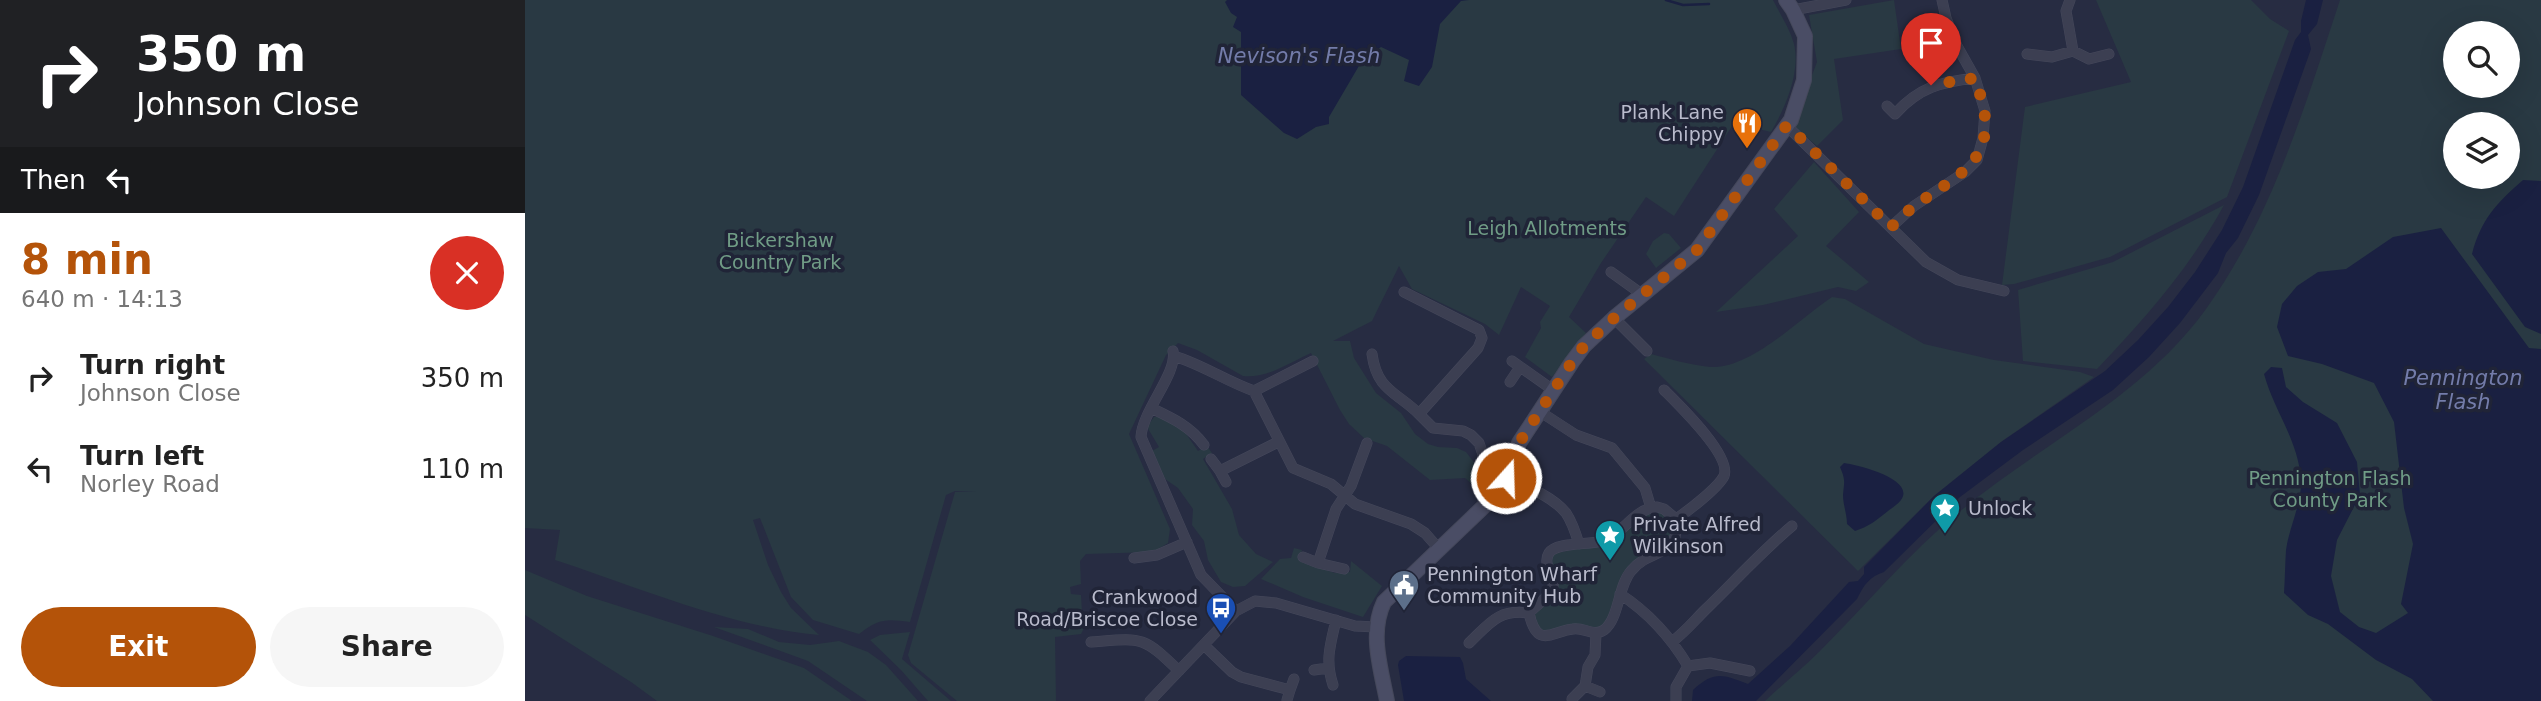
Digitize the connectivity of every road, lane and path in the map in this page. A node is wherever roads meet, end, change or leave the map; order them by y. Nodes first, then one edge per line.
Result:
1 (1846, 0) edge
2 (1942, 0) edge
3 (2070, 0) edge
4 (1790, 5) edge
5 (2073, 51) junction
6 (2027, 54) dead end
7 (2109, 54) dead end
8 (1975, 78) junction
9 (1887, 106) dead end
10 (1787, 125) junction
11 (1891, 227) junction
12 (1611, 272) dead end
13 (2004, 290) dead end
14 (1404, 292) dead end
15 (1643, 295) junction
16 (1614, 318) junction
17 (1647, 351) dead end
18 (1372, 354) dead end
19 (1313, 361) dead end
20 (1510, 382) dead end
21 (1553, 390) junction
22 (1664, 390) dead end
23 (1254, 391) junction
24 (1151, 408) junction
25 (1539, 411) junction
26 (1419, 414) junction
27 (1278, 442) junction
28 (1367, 443) dead end
29 (1204, 445) dead end
30 (1211, 459) dead end
31 (1220, 471) junction
32 (1506, 478) junction
33 (1226, 482) dead end
34 (1345, 496) junction
35 (1651, 508) junction
36 (1676, 519) junction
37 (1792, 526) dead end
38 (1187, 542) junction
39 (1579, 544) junction
40 (1439, 549) junction
41 (1303, 557) dead end
42 (1134, 558) dead end
43 (1318, 563) junction
44 (1344, 569) dead end
45 (1620, 594) junction
46 (1236, 611) junction
47 (1529, 613) junction
48 (1336, 620) junction
49 (1376, 627) junction
50 (1596, 634) junction
51 (1673, 640) junction
52 (1091, 642) dead end
53 (1469, 643) dead end
54 (1204, 645) junction
55 (1688, 666) junction
56 (1328, 668) junction
57 (1314, 670) dead end
58 (1179, 671) junction
59 (1750, 671) dead end
60 (1294, 679) dead end
61 (1333, 685) dead end
62 (1585, 686) junction
63 (1600, 692) dead end
64 (1289, 695) edge
65 (1572, 699) dead end
66 (1150, 701) edge
67 (1387, 701) edge
68 (1677, 701) edge

1 - 4 street
2 - 8 street
3 - 5 street
4 - 10 street
5 - 6 street
5 - 7 street
8 - 9 street
8 - 11 street
10 - 11 street
10 - 15 street
11 - 13 street
12 - 15 street
14 - 26 street
15 - 16 street
16 - 17 street
16 - 21 street
18 - 26 street
19 - 23 street
20 - 21 street
21 - 25 street
22 - 36 street
23 - 24 street
23 - 27 street
24 - 29 street
24 - 38 street
25 - 32 street
25 - 35 street
26 - 32 street
27 - 31 street
27 - 34 street
28 - 34 street
30 - 31 street
31 - 33 street
32 - 39 street
32 - 40 street
34 - 40 street
34 - 43 street
35 - 36 street
35 - 39 street
36 - 45 street
37 - 51 street
38 - 42 street
38 - 46 street
39 - 47 street
40 - 49 street
41 - 43 street
43 - 44 street
45 - 50 street
45 - 51 street
46 - 48 street
46 - 54 street
47 - 50 street
47 - 53 street
48 - 49 street
48 - 56 street
49 - 67 street
50 - 62 street
51 - 55 street
52 - 58 street
54 - 58 street
54 - 64 street
55 - 59 street
55 - 68 street
56 - 57 street
56 - 61 street
58 - 66 street
60 - 64 street
62 - 63 street
62 - 65 street

